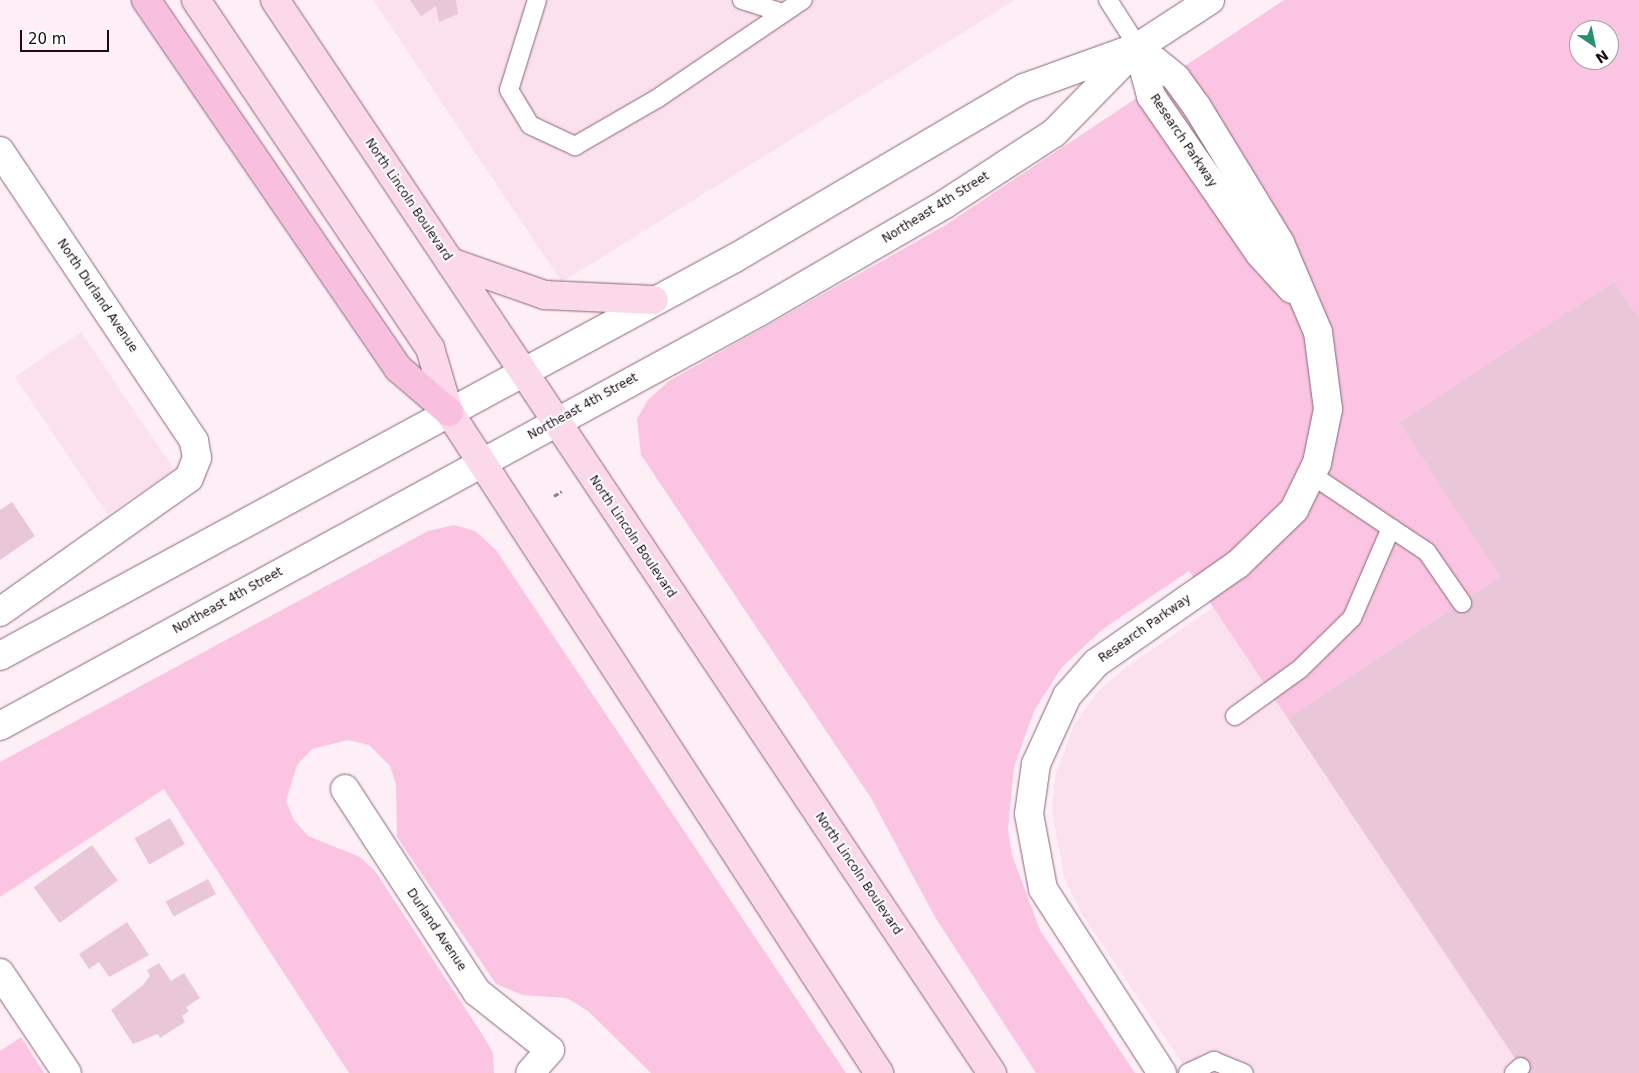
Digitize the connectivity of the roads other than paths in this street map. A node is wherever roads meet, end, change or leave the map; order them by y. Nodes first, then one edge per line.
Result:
1 (146, 0) edge
2 (196, 0) edge
3 (275, 0) edge
4 (537, 0) edge
5 (742, 0) edge
6 (803, 0) edge
7 (1108, 0) edge
8 (1210, 0) edge
9 (783, 13) junction
10 (1138, 47) junction
11 (0, 151) edge
12 (450, 262) junction
13 (654, 300) junction
14 (523, 372) junction
15 (449, 412) junction
16 (555, 421) junction
17 (482, 463) junction
18 (1312, 476) junction
19 (1391, 528) junction
20 (1462, 603) dead end
21 (0, 612) edge
22 (0, 656) edge
23 (1235, 716) dead end
24 (0, 726) edge
25 (345, 789) dead end
26 (0, 973) edge
27 (67, 1073) edge
28 (530, 1073) edge
29 (879, 1073) edge
30 (992, 1073) edge
31 (1162, 1073) edge
32 (1188, 1073) edge
33 (1244, 1073) edge

1 - 15 highway
2 - 15 main road
3 - 12 main road, North Lincoln Boulevard
4 - 9 lane
5 - 9 lane
6 - 9 lane
7 - 10 lane
8 - 10 main road, Northeast 4th Street
10 - 13 main road, Northeast 4th Street
10 - 16 main road, Northeast 4th Street
10 - 18 main road, Research Parkway
11 - 21 main road, North Durland Avenue
12 - 13 main road
12 - 14 main road, North Lincoln Boulevard
13 - 14 main road, Northeast 4th Street
14 - 15 main road, Northeast 4th Street
14 - 16 main road, North Lincoln Boulevard
15 - 17 main road
15 - 22 main road, Northeast 4th Street
16 - 17 main road, Northeast 4th Street
16 - 30 main road, North Lincoln Boulevard
17 - 24 main road, Northeast 4th Street
17 - 29 main road
18 - 19 lane
18 - 31 main road, Research Parkway
19 - 20 lane
19 - 23 lane
25 - 28 main road, Durland Avenue
26 - 27 main road
32 - 33 lane

